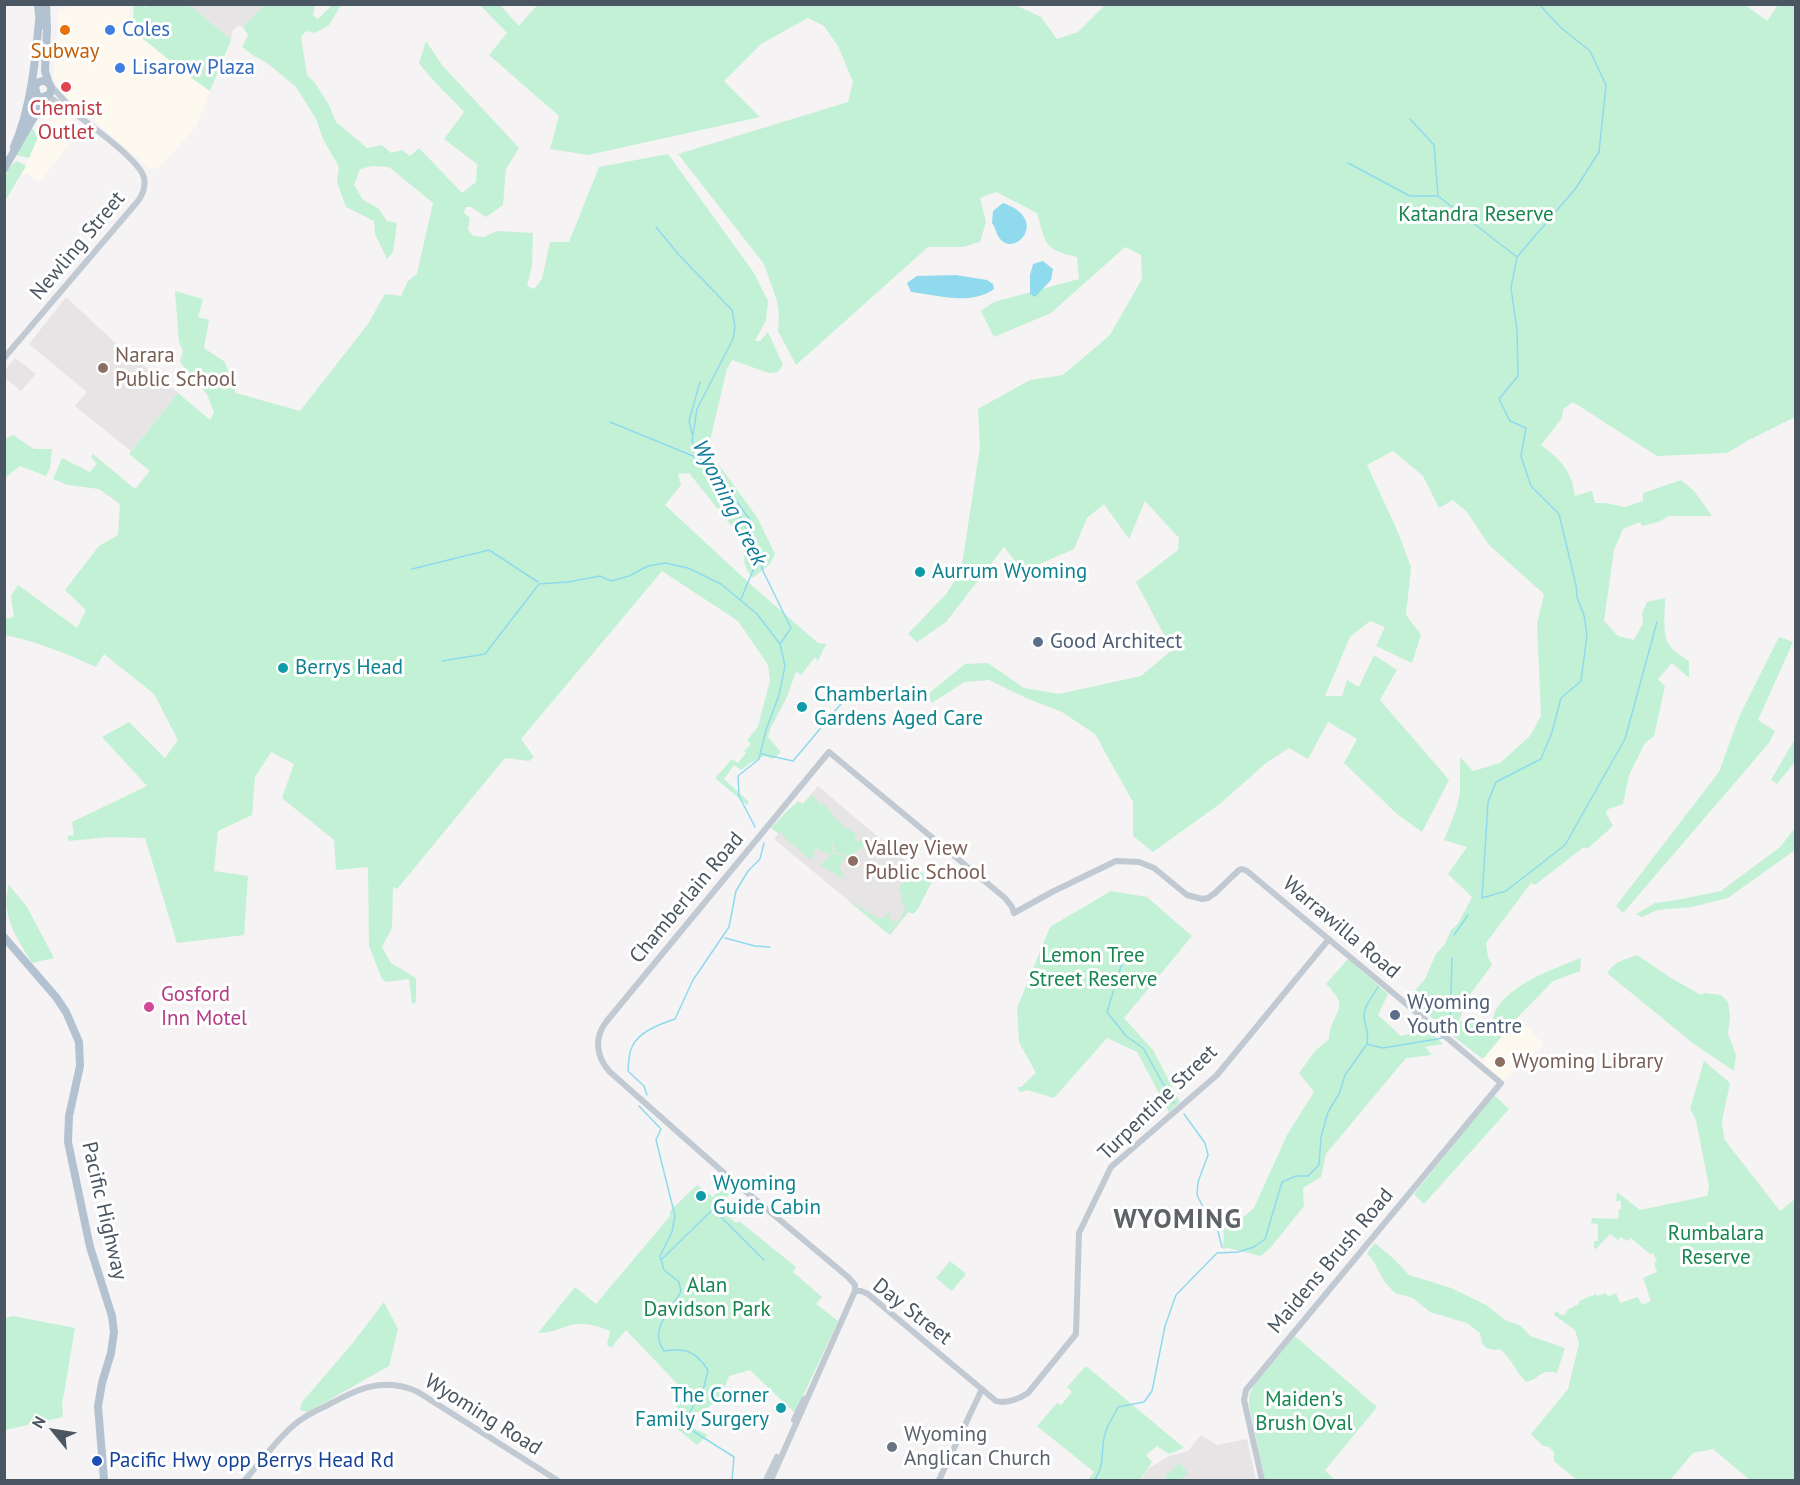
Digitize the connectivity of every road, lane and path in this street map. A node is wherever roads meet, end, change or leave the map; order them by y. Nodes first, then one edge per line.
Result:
1 (38, 4) edge
2 (46, 4) edge
3 (39, 21) junction
4 (50, 84) junction
5 (36, 90) junction
6 (46, 96) junction
7 (76, 114) junction
8 (14, 147) junction
9 (4, 163) edge
10 (4, 169) edge
11 (4, 358) edge
12 (1154, 868) joint
13 (4, 937) edge
14 (1329, 939) junction
15 (610, 1072) joint
16 (1501, 1083) joint
17 (855, 1291) junction
18 (982, 1389) junction
19 (791, 1431) junction
20 (104, 1480) edge
21 (245, 1480) edge
22 (557, 1480) edge
23 (769, 1480) edge
24 (939, 1480) edge
25 (1262, 1480) edge

1 - 3 main road
2 - 4 main road
3 - 5 main road
3 - 8 main road
4 - 5 main road
4 - 6 main road
4 - 7 street
5 - 6 main road
5 - 8 main road
6 - 7 street
6 - 10 main road
7 - 11 street, Newling Street
8 - 9 main road
12 - 14 street, Warrawilla Road
12 - 15 street, Chamberlain Road
13 - 20 main road, Pacific Highway
14 - 16 street, Warrawilla Road
14 - 18 street, Turpentine Street
15 - 17 street, Day Street
16 - 25 street, Maidens Brush Road
17 - 18 street, Day Street
17 - 19 street
18 - 24 street
19 - 23 street
19 - 23 street
21 - 22 street, Wyoming Road

